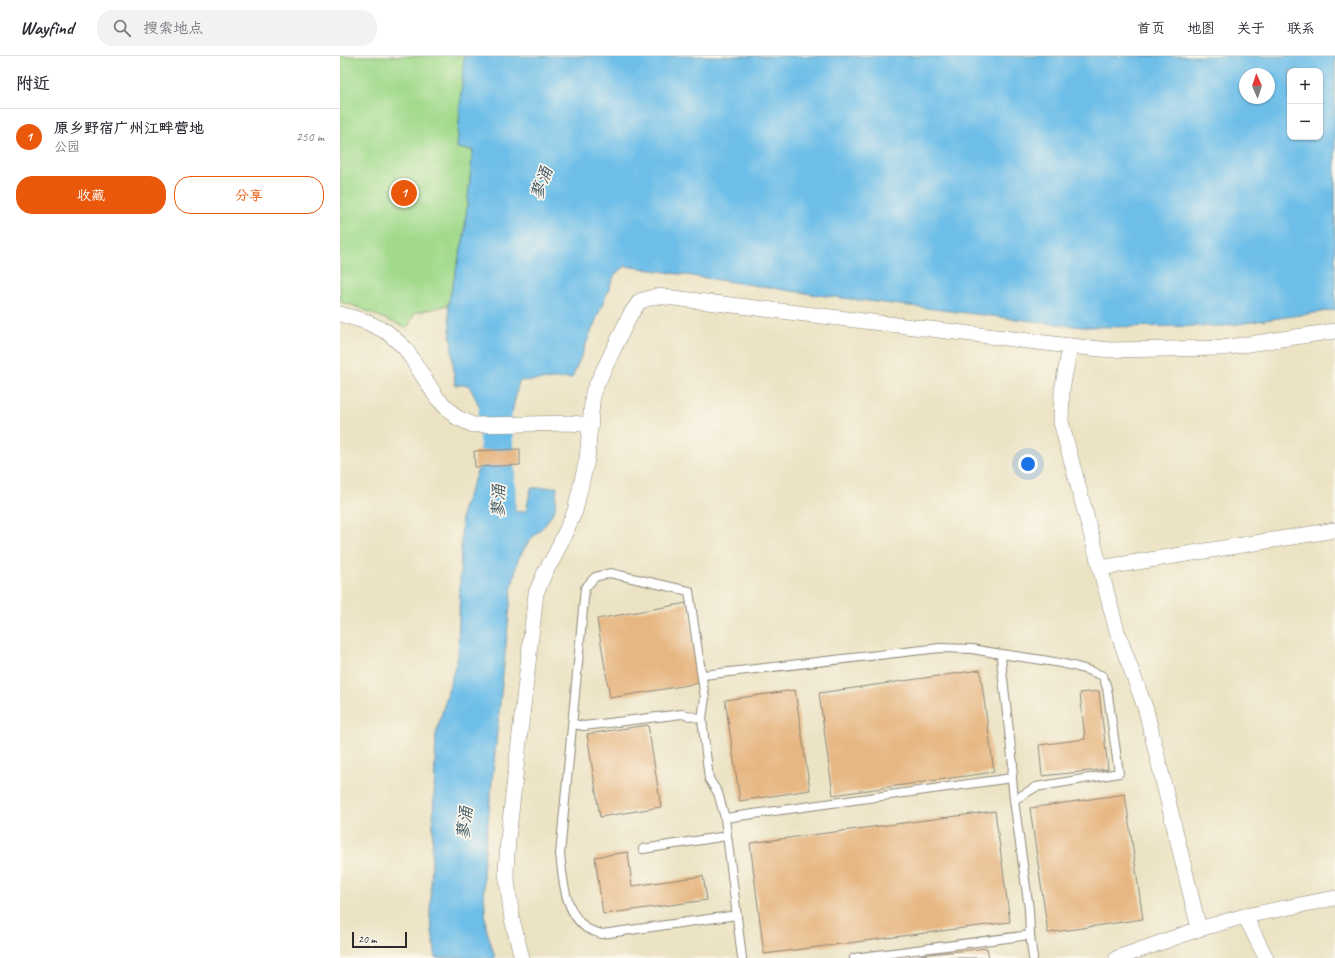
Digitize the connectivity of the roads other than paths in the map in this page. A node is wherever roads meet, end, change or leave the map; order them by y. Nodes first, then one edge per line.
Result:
1 (340, 314) edge
2 (1335, 331) edge
3 (1070, 346) junction
4 (591, 425) junction
5 (1335, 530) edge
6 (1100, 568) junction
7 (1001, 654) junction
8 (703, 675) junction
9 (702, 719) junction
10 (572, 724) junction
11 (1012, 778) junction
12 (1014, 800) junction
13 (724, 818) junction
14 (727, 836) junction
15 (643, 849) dead end
16 (1335, 898) edge
17 (737, 915) junction
18 (1245, 916) junction
19 (1199, 928) junction
20 (1030, 935) junction
21 (522, 958) edge
22 (742, 958) edge
23 (854, 958) edge
24 (1033, 958) edge
25 (1117, 958) edge
26 (1266, 958) edge

1 - 4 street
2 - 3 street
3 - 4 street
3 - 6 street
4 - 21 street
5 - 6 street
6 - 19 street
7 - 8 lane
7 - 11 lane
7 - 12 lane
8 - 9 lane
8 - 10 lane
9 - 10 lane
9 - 13 lane
10 - 17 lane
11 - 12 lane
11 - 13 lane
12 - 20 lane
13 - 14 lane
14 - 15 lane
14 - 17 lane
16 - 18 street
17 - 22 lane
18 - 19 street
18 - 26 street
19 - 25 street
20 - 23 lane
20 - 24 lane

